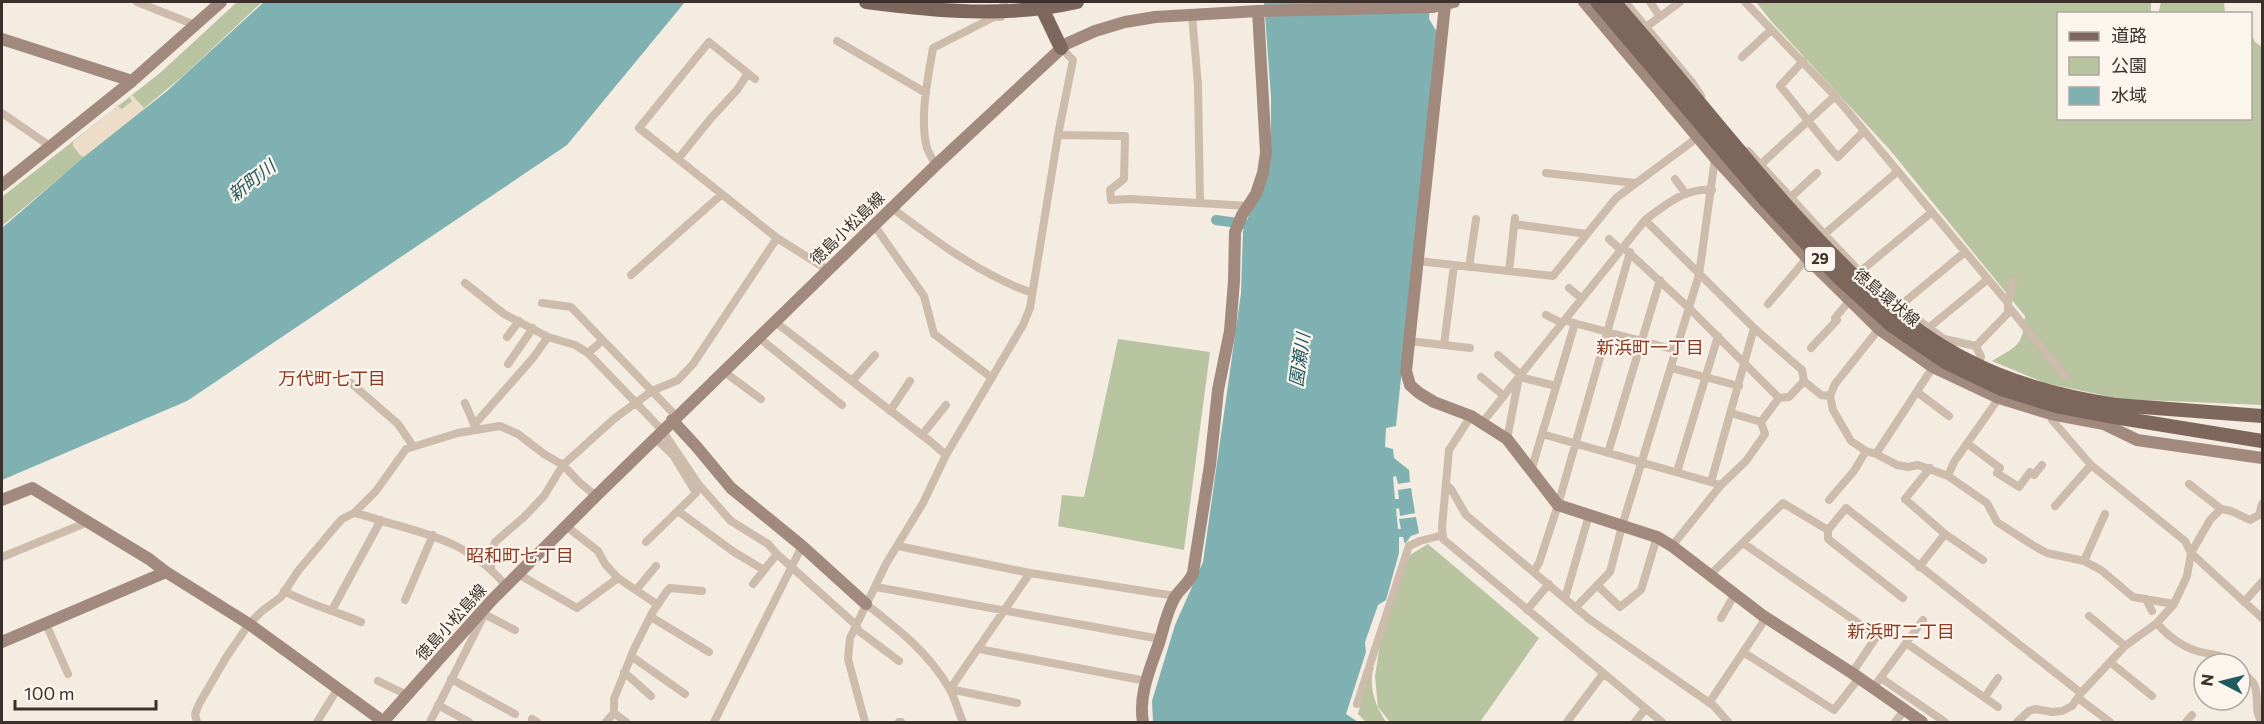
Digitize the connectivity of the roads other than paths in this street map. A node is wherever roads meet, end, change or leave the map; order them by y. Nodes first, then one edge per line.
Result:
1 (137, 2) edge
2 (221, 2) edge
3 (866, 2) edge
4 (1004, 2) edge
5 (1040, 2) edge
6 (1077, 2) edge
7 (1089, 2) edge
8 (1584, 2) edge
9 (1597, 2) edge
10 (1614, 2) edge
11 (1625, 2) edge
12 (1650, 2) edge
13 (1680, 2) edge
14 (1745, 2) edge
15 (1056, 3) edge
16 (1444, 5) edge
17 (1261, 11) junction
18 (1192, 14) junction
19 (1660, 17) junction
20 (195, 25) junction
21 (1646, 27) junction
22 (1771, 30) junction
23 (2, 39) edge
24 (837, 41) dead end
25 (1623, 45) junction
26 (1063, 46) junction
27 (1742, 57) dead end
28 (1803, 61) junction
29 (132, 81) junction
30 (926, 93) junction
31 (1835, 96) junction
32 (2, 113) edge
33 (1720, 120) junction
34 (1808, 121) junction
35 (1864, 131) junction
36 (1058, 135) junction
37 (1698, 137) junction
38 (50, 146) junction
39 (1715, 158) junction
40 (678, 159) junction
41 (936, 165) junction
42 (1761, 165) junction
43 (1898, 171) junction
44 (1817, 172) dead end
45 (1546, 173) dead end
46 (1675, 179) dead end
47 (1635, 183) junction
48 (2, 185) edge
49 (1740, 185) junction
50 (1712, 190) junction
51 (722, 194) junction
52 (1686, 194) junction
53 (1790, 198) junction
54 (1200, 203) junction
55 (892, 208) junction
56 (1245, 211) junction
57 (1932, 212) junction
58 (1476, 219) dead end
59 (1646, 220) junction
60 (874, 225) junction
61 (1587, 234) junction
62 (1824, 234) junction
63 (777, 238) junction
64 (1608, 239) dead end
65 (1624, 250) junction
66 (1965, 252) junction
67 (1805, 256) junction
68 (1418, 261) junction
69 (1454, 265) junction
70 (1469, 267) junction
71 (828, 270) junction
72 (1509, 271) junction
73 (1860, 272) junction
74 (631, 275) dead end
75 (1699, 275) junction
76 (1988, 279) junction
77 (1660, 280) junction
78 (2013, 282) dead end
79 (465, 283) dead end
80 (1569, 288) dead end
81 (1840, 290) junction
82 (1032, 293) junction
83 (1581, 298) junction
84 (1851, 300) junction
85 (542, 303) dead end
86 (1768, 304) dead end
87 (2008, 304) junction
88 (1899, 306) junction
89 (1689, 308) junction
90 (1546, 315) dead end
91 (519, 321) junction
92 (774, 321) junction
93 (1563, 321) junction
94 (1575, 323) junction
95 (1929, 327) junction
96 (533, 328) junction
97 (1754, 328) junction
98 (1879, 329) junction
99 (1608, 332) junction
100 (1718, 336) junction
101 (507, 337) dead end
102 (548, 337) junction
103 (758, 337) junction
104 (602, 341) junction
105 (1409, 341) junction
106 (1641, 341) junction
107 (1444, 345) junction
108 (1976, 345) junction
109 (1470, 348) dead end
110 (1812, 348) dead end
111 (1677, 350) junction
112 (1910, 351) junction
113 (588, 353) junction
114 (875, 355) dead end
115 (1498, 355) dead end
116 (508, 363) dead end
117 (1746, 364) junction
118 (1933, 367) junction
119 (1671, 368) junction
120 (723, 371) junction
121 (1520, 376) junction
122 (2065, 376) dead end
123 (1481, 377) dead end
124 (1706, 377) junction
125 (992, 378) junction
126 (852, 381) junction
127 (910, 381) dead end
128 (1804, 381) junction
129 (351, 384) dead end
130 (1967, 384) junction
131 (1557, 386) junction
132 (1739, 386) junction
133 (652, 391) junction
134 (1917, 392) junction
135 (1504, 396) junction
136 (1830, 396) junction
137 (1779, 398) junction
138 (1999, 398) junction
139 (761, 399) dead end
140 (636, 402) junction
141 (465, 403) dead end
142 (842, 405) dead end
143 (946, 405) dead end
144 (891, 411) junction
145 (2115, 411) junction
146 (1731, 413) junction
147 (2051, 414) junction
148 (1949, 416) dead end
149 (2262, 416) edge
150 (674, 418) junction
151 (1476, 419) junction
152 (1761, 422) junction
153 (475, 427) junction
154 (658, 434) junction
155 (1542, 434) junction
156 (922, 435) junction
157 (1506, 439) junction
158 (2262, 441) edge
159 (1576, 443) junction
160 (1968, 444) junction
161 (413, 446) junction
162 (1866, 451) junction
163 (1608, 453) junction
164 (1876, 454) junction
165 (946, 455) junction
166 (2262, 458) edge
167 (1641, 462) junction
168 (563, 465) junction
169 (2042, 465) dead end
170 (2091, 465) junction
171 (1930, 468) junction
172 (1532, 471) junction
173 (1677, 472) junction
174 (1948, 476) junction
175 (1711, 482) junction
176 (1446, 484) junction
177 (2189, 484) dead end
178 (1721, 485) junction
179 (596, 496) junction
180 (2, 500) edge
181 (1829, 500) dead end
182 (2262, 504) edge
183 (1558, 506) junction
184 (2055, 506) dead end
185 (2221, 509) junction
186 (678, 511) junction
187 (354, 513) junction
188 (2105, 514) dead end
189 (1589, 515) junction
190 (381, 520) junction
191 (88, 522) junction
192 (566, 525) junction
193 (1622, 526) junction
194 (1828, 530) junction
195 (1945, 534) junction
196 (433, 535) junction
197 (1443, 535) junction
198 (1657, 537) junction
199 (646, 542) dead end
200 (1743, 543) junction
201 (802, 546) junction
202 (898, 546) junction
203 (1672, 546) junction
204 (2191, 553) junction
205 (777, 554) junction
206 (2, 557) edge
207 (1983, 560) dead end
208 (2084, 561) junction
209 (656, 566) dead end
210 (792, 566) junction
211 (1919, 567) junction
212 (491, 568) junction
213 (764, 570) junction
214 (1534, 571) junction
215 (166, 572) junction
216 (1030, 573) junction
217 (518, 574) junction
218 (1711, 574) junction
219 (618, 578) junction
220 (2262, 582) edge
221 (753, 584) dead end
222 (1549, 584) junction
223 (1597, 585) junction
224 (506, 586) junction
225 (876, 587) junction
226 (636, 590) junction
227 (284, 591) junction
228 (702, 591) dead end
229 (1735, 594) junction
230 (1175, 596) junction
231 (1565, 598) junction
232 (1903, 598) dead end
233 (2146, 599) junction
234 (405, 600) dead end
235 (491, 601) junction
236 (2244, 602) junction
237 (866, 604) junction
238 (2174, 604) junction
239 (658, 605) junction
240 (1576, 608) junction
241 (332, 610) junction
242 (1004, 610) junction
243 (1527, 610) junction
244 (2152, 611) dead end
245 (484, 614) junction
246 (2089, 616) dead end
247 (651, 617) junction
248 (1721, 618) dead end
249 (1766, 618) junction
250 (2262, 618) edge
251 (1923, 620) dead end
252 (361, 622) dead end
253 (2157, 623) junction
254 (46, 624) junction
255 (249, 624) junction
256 (856, 625) junction
257 (515, 630) dead end
258 (1160, 639) junction
259 (2, 642) edge
260 (1906, 643) junction
261 (2125, 646) junction
262 (979, 649) junction
263 (709, 652) dead end
264 (1743, 652) junction
265 (2207, 652) edge
266 (631, 656) junction
267 (899, 662) dead end
268 (2110, 662) junction
269 (624, 672) junction
270 (68, 674) dead end
271 (1603, 674) junction
272 (1855, 675) junction
273 (1998, 678) dead end
274 (451, 679) junction
275 (378, 681) dead end
276 (1146, 681) junction
277 (2252, 682) edge
278 (1877, 683) junction
279 (338, 688) junction
280 (950, 689) junction
281 (685, 694) dead end
282 (407, 695) junction
283 (2079, 695) junction
284 (651, 696) dead end
285 (2152, 696) dead end
286 (1985, 698) junction
287 (1017, 703) dead end
288 (1709, 703) junction
289 (1357, 704) dead end
290 (438, 705) junction
291 (1998, 707) dead end
292 (1645, 709) junction
293 (1904, 711) junction
294 (614, 713) junction
295 (515, 714) dead end
296 (195, 722) edge
297 (383, 722) edge
298 (2018, 722) edge
299 (2262, 722) edge
300 (316, 723) edge
301 (430, 723) edge
302 (469, 723) edge
303 (606, 723) edge
304 (626, 723) edge
305 (714, 723) edge
306 (865, 723) edge
307 (963, 723) edge
308 (1143, 723) edge
309 (1567, 723) edge
310 (1635, 723) edge
311 (1662, 723) edge
312 (1728, 723) edge
313 (1895, 723) edge
314 (1922, 723) edge
315 (1945, 723) edge
316 (2110, 723) edge

1 - 20 street
2 - 20 street
3 - 15 main road, bridge
4 - 30 street
5 - 26 main road
6 - 15 main road, bridge
7 - 15 main road, bridge
8 - 25 street
9 - 145 main road, 徳島環状線 / 29, bridge
10 - 145 main road, 徳島環状線 / 29, bridge
11 - 21 street
12 - 19 street
13 - 19 street
14 - 22 street
15 - 26 main road
16 - 17 street, 徳島小松島線
16 - 68 street
17 - 18 street, 徳島小松島線
17 - 56 street
18 - 26 street, 徳島小松島線
18 - 54 street
19 - 21 street
20 - 29 street
21 - 25 street
21 - 33 street
22 - 27 street
22 - 28 street
23 - 29 street
24 - 30 street
25 - 37 street
26 - 36 street
26 - 41 street, 徳島小松島線
28 - 31 street
28 - 34 street
29 - 38 street
30 - 41 street
31 - 34 street
31 - 35 street
32 - 38 street
33 - 37 street
33 - 42 street
34 - 35 street
34 - 42 street
35 - 43 street
36 - 54 street
36 - 82 street
37 - 39 street
37 - 47 street
38 - 48 street
39 - 49 street
39 - 50 street
40 - 40 street
40 - 51 street
41 - 55 street, 徳島小松島線
42 - 49 street
42 - 53 street
43 - 57 street
43 - 62 street
44 - 53 street
45 - 47 street
46 - 52 street
47 - 61 street
49 - 67 street
50 - 52 street
50 - 75 street
51 - 63 street
51 - 74 street
52 - 59 street
53 - 62 street
54 - 56 street
55 - 60 street, 徳島小松島線
55 - 82 street
56 - 230 street
57 - 66 street
57 - 73 street
58 - 70 street
59 - 65 street
59 - 75 street
60 - 71 street, 徳島小松島線
60 - 125 street
61 - 72 street
61 - 72 street
62 - 67 street
62 - 73 street
63 - 71 street
63 - 133 street
64 - 65 street
65 - 77 street
65 - 83 street
65 - 99 street
66 - 76 street
66 - 88 street
67 - 81 street
67 - 86 street
68 - 69 street
68 - 105 street
69 - 70 street
69 - 107 street
70 - 72 street
71 - 92 street, 徳島小松島線
73 - 81 street
73 - 88 street
75 - 89 street
75 - 97 street
76 - 87 street
76 - 95 street
77 - 89 street
77 - 106 street
78 - 87 street
79 - 91 street
80 - 83 street
81 - 84 street
82 - 125 street
83 - 93 street
84 - 98 street
84 - 110 street
85 - 104 street
87 - 108 street
87 - 122 street
88 - 95 street
88 - 98 street
89 - 100 street
89 - 111 street
90 - 93 street
91 - 96 street
91 - 101 street
92 - 103 street, 徳島小松島線
92 - 126 street
93 - 94 street
93 - 121 street
94 - 99 street
94 - 131 street
95 - 108 street
95 - 112 street
96 - 102 street
96 - 116 street
97 - 117 street
97 - 128 street
98 - 112 street
98 - 136 street
99 - 106 street
99 - 159 street
100 - 117 street
100 - 124 street
102 - 113 street
102 - 153 street
103 - 120 street, 徳島小松島線
103 - 142 street
104 - 113 street
104 - 133 street
105 - 107 street
105 - 151 street
106 - 111 street
106 - 163 street
107 - 109 street
108 - 130 street
111 - 119 street
112 - 118 street
113 - 140 street
114 - 126 street
115 - 121 street
117 - 132 street
117 - 137 street
118 - 130 street
118 - 134 street
119 - 124 street
119 - 167 street
120 - 139 street
120 - 150 street, 徳島小松島線
121 - 131 street
121 - 135 street
121 - 157 street
123 - 135 street
124 - 132 street
124 - 173 street
125 - 165 street
126 - 144 street
127 - 144 street
128 - 136 street
128 - 137 street
129 - 161 street
130 - 138 street
131 - 155 street
132 - 146 street
133 - 140 street
133 - 150 street
134 - 148 street
134 - 164 street
135 - 151 street
136 - 162 street
137 - 152 street
138 - 147 street
138 - 160 street
140 - 154 street
140 - 168 street
141 - 153 street
143 - 156 street
144 - 156 street
145 - 149 main road, 徳島環状線 / 29
145 - 158 main road, 徳島環状線 / 29
146 - 152 street
146 - 175 street
147 - 166 street
147 - 170 street
150 - 154 street, 徳島小松島線
150 - 201 street
151 - 157 street
151 - 176 street
152 - 178 street
153 - 161 street
153 - 168 street
154 - 179 street, 徳島小松島線
154 - 186 street
154 - 205 street
155 - 159 street
155 - 172 street
156 - 165 street
157 - 172 street
159 - 163 street
159 - 183 street
160 - 169 street
160 - 174 street
161 - 187 street
162 - 164 street
162 - 181 street
163 - 167 street
164 - 171 street
165 - 202 street
167 - 173 street
167 - 193 street
168 - 179 street
168 - 212 street
170 - 184 street
170 - 204 street
171 - 174 street
171 - 195 street
172 - 183 street
173 - 175 street
174 - 208 street
175 - 178 street
176 - 197 street
176 - 214 street
177 - 185 street
178 - 203 street
179 - 192 street, 徳島小松島線
180 - 191 street
182 - 185 street
183 - 189 street
183 - 214 street
185 - 204 street
186 - 199 street
186 - 213 street
187 - 190 street
187 - 227 street
188 - 208 street
189 - 193 street
189 - 231 street
190 - 196 street
190 - 241 street
191 - 206 street
191 - 215 street
192 - 217 street, 徳島小松島線
192 - 219 street
193 - 198 street
193 - 223 street
194 - 200 street
194 - 211 street
194 - 232 street
195 - 207 street
195 - 211 street
196 - 212 street
196 - 234 street
197 - 243 street
197 - 289 street
198 - 203 street
198 - 223 street
200 - 218 street
200 - 272 street
201 - 210 street
201 - 237 street
202 - 216 street
202 - 225 street
203 - 218 street
204 - 236 street
204 - 238 street
205 - 210 street
205 - 213 street
208 - 233 street
209 - 226 street
210 - 256 street
210 - 305 street
211 - 283 street
212 - 224 street
213 - 221 street
214 - 222 street
215 - 254 street
215 - 255 street
216 - 230 street
216 - 242 street
217 - 219 street
217 - 224 street, 徳島小松島線
218 - 229 street
219 - 226 street
220 - 236 street
222 - 231 street
222 - 243 street
223 - 240 street
224 - 235 street, 徳島小松島線
225 - 237 street
225 - 242 street
226 - 239 street
227 - 241 street
227 - 255 street
228 - 239 street
229 - 248 street
229 - 249 street
230 - 258 street
231 - 240 street
233 - 238 street
233 - 244 street
235 - 245 street
235 - 282 street, 徳島小松島線
236 - 250 street
237 - 256 street
237 - 280 street
238 - 253 street
239 - 247 street
240 - 288 street
241 - 252 street
242 - 258 street
242 - 262 street
243 - 271 street
245 - 257 street
245 - 274 street
246 - 261 street
247 - 263 street
247 - 266 street
249 - 264 street
249 - 272 street
251 - 260 street
253 - 261 street
253 - 265 street
254 - 259 street
254 - 270 street
255 - 279 street
255 - 296 street
256 - 267 street
256 - 306 street
258 - 276 street
260 - 278 street
260 - 286 street
261 - 268 street
262 - 276 street
262 - 280 street
264 - 272 street
264 - 288 street
266 - 269 street
266 - 281 street
268 - 283 street
268 - 285 street
269 - 284 street
269 - 294 street
271 - 292 street
271 - 309 street
272 - 278 street
273 - 286 street
274 - 290 street
274 - 295 street
275 - 282 street
276 - 308 street
277 - 299 street
278 - 293 street
278 - 315 street
279 - 297 street
279 - 300 street
280 - 287 street
280 - 307 street
282 - 297 street, 徳島小松島線
283 - 298 street
283 - 316 street
286 - 291 street
288 - 312 street
290 - 301 street
290 - 302 street
292 - 310 street
292 - 311 street
293 - 313 street
293 - 314 street
294 - 303 street
294 - 304 street

